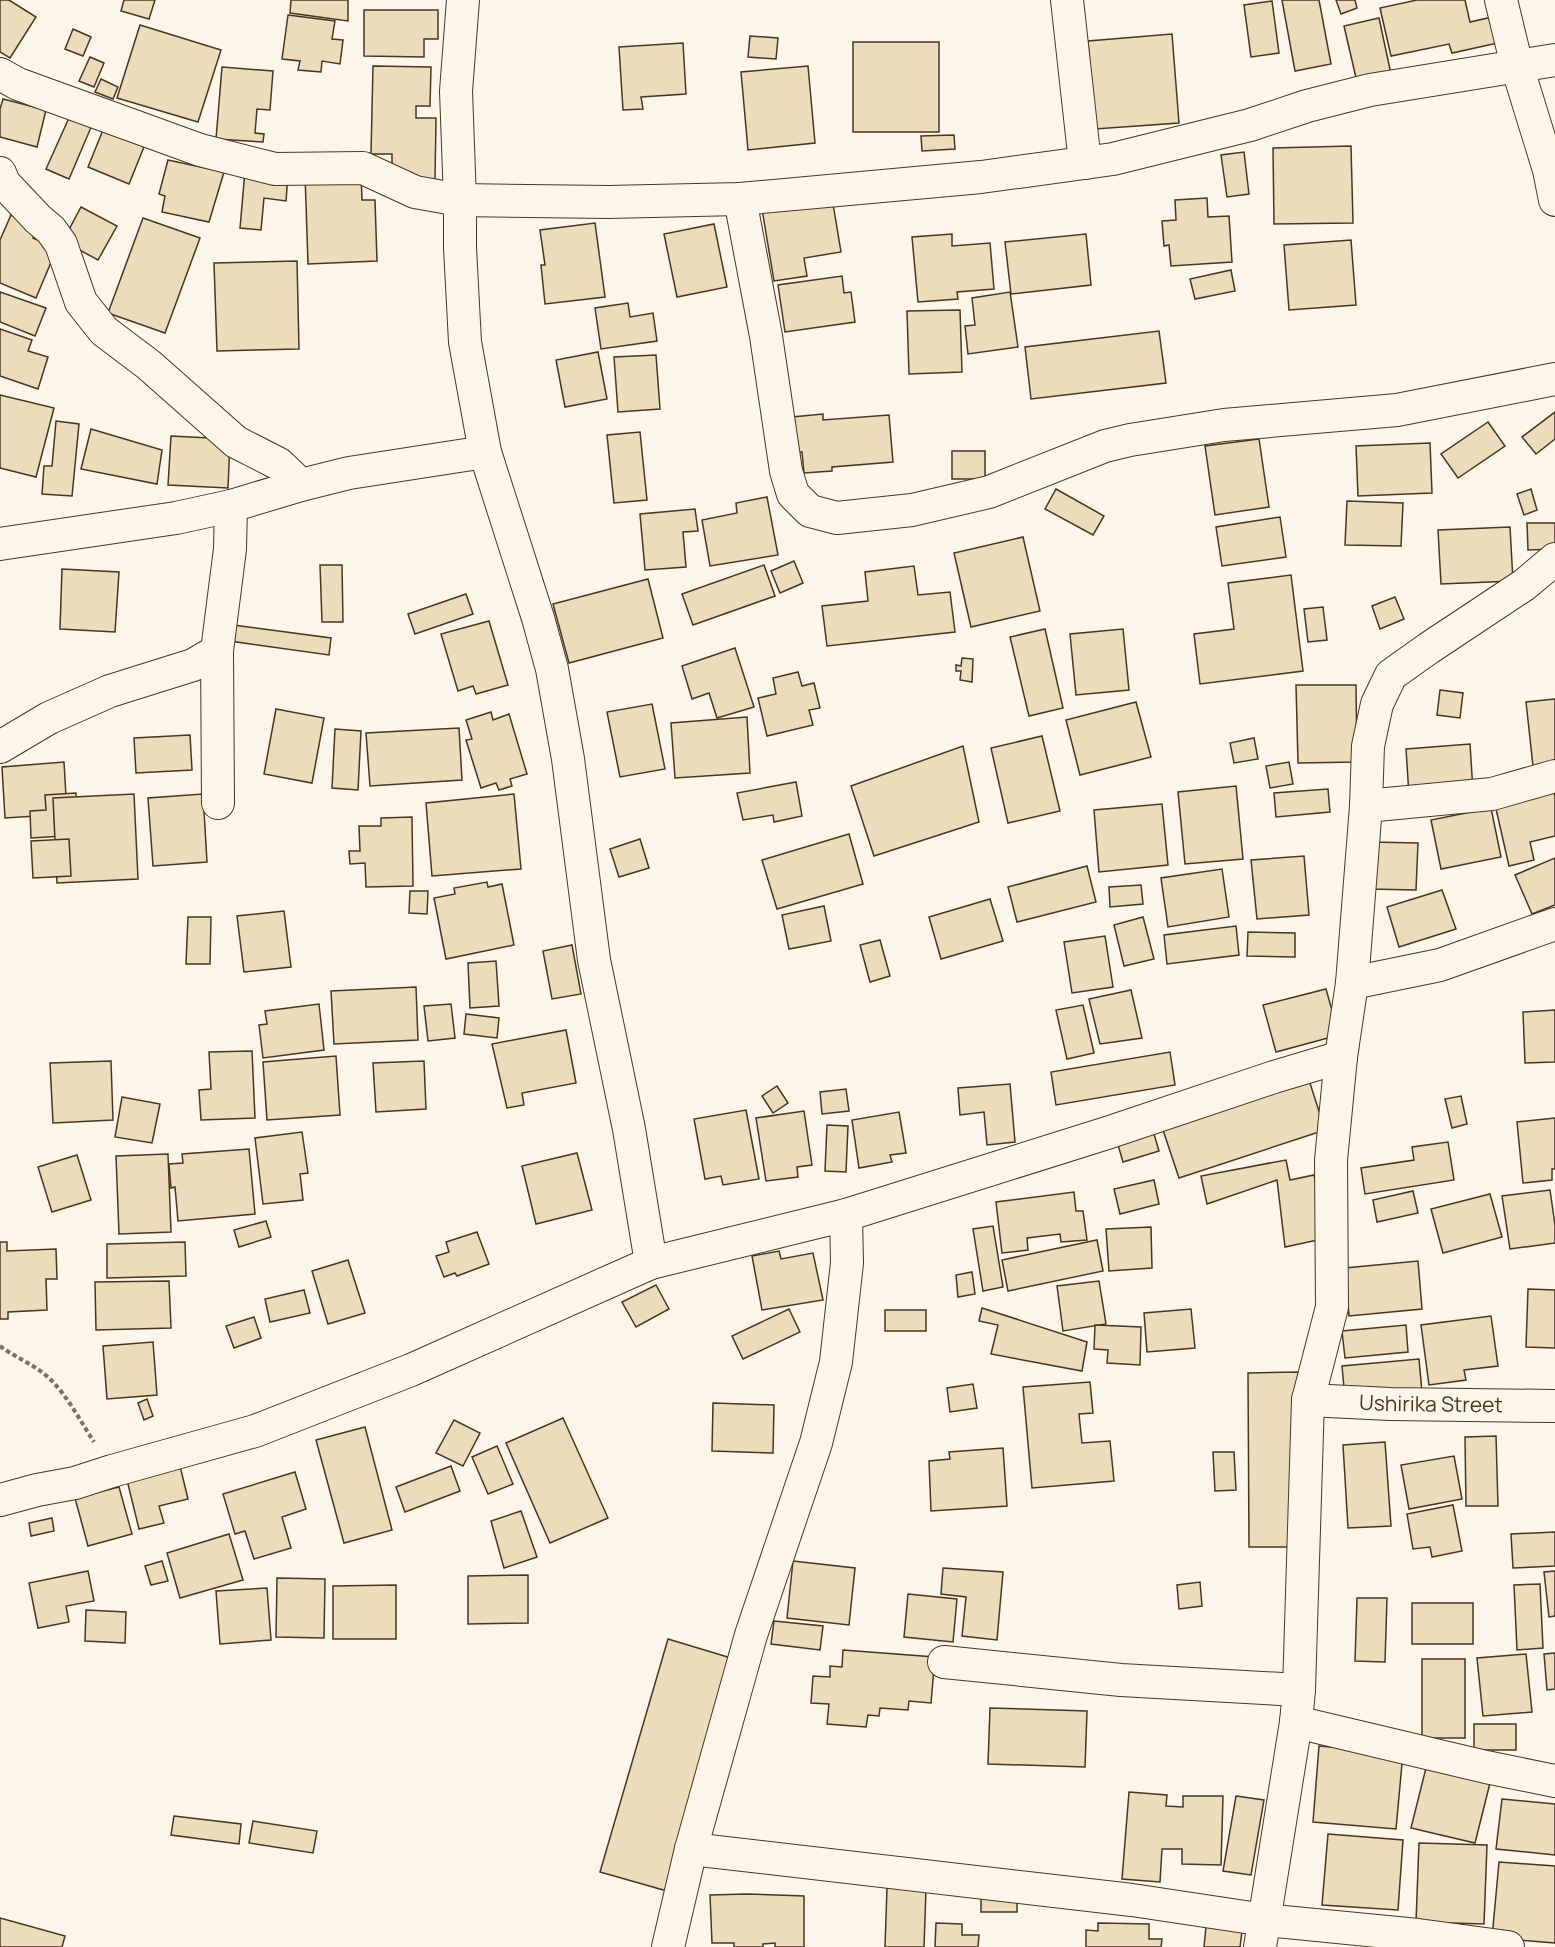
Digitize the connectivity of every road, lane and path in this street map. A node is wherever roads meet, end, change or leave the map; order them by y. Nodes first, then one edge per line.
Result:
1 (463, 0) edge
2 (1067, 0) edge
3 (1502, 0) edge
4 (1555, 60) edge
5 (1517, 66) junction
6 (6, 85) edge
7 (1085, 163) junction
8 (0, 173) edge
9 (740, 199) junction
10 (460, 200) junction
11 (1555, 200) edge
12 (1555, 379) edge
13 (485, 452) junction
14 (301, 485) junction
15 (231, 506) junction
16 (0, 544) edge
17 (1555, 559) edge
18 (217, 651) junction
19 (0, 747) edge
20 (1555, 776) edge
21 (218, 802) dead end
22 (1366, 806) junction
23 (1546, 934) edge
24 (1352, 983) junction
25 (1341, 1057) junction
26 (846, 1215) junction
27 (651, 1263) junction
28 (0, 1346) edge
29 (1308, 1400) junction
30 (1555, 1406) edge
31 (112, 1471) junction
32 (0, 1500) edge
33 (944, 1662) dead end
34 (1299, 1690) junction
35 (1296, 1722) junction
36 (1555, 1781) edge
37 (691, 1850) junction
38 (1262, 1934) edge
39 (1410, 1941) edge
40 (668, 1947) edge
41 (1508, 1947) edge

1 - 10 street
2 - 7 street
3 - 5 street
4 - 5 street
5 - 7 street
5 - 11 street
6 - 10 street
7 - 9 street
8 - 14 street
9 - 10 street
9 - 12 street
10 - 13 street
13 - 14 street
13 - 27 street
14 - 15 street
15 - 16 street
15 - 18 street
17 - 22 street
18 - 19 street
18 - 21 street
20 - 22 street
22 - 24 street
23 - 24 street
24 - 25 street
25 - 26 street
25 - 29 street
26 - 27 street
26 - 37 street
27 - 31 street
28 - 31 path
29 - 30 street, Ushirika Street
29 - 34 street
31 - 32 street
33 - 34 street
34 - 35 street
35 - 36 street
35 - 38 street
37 - 38 street
37 - 40 street
38 - 39 street
39 - 41 street

